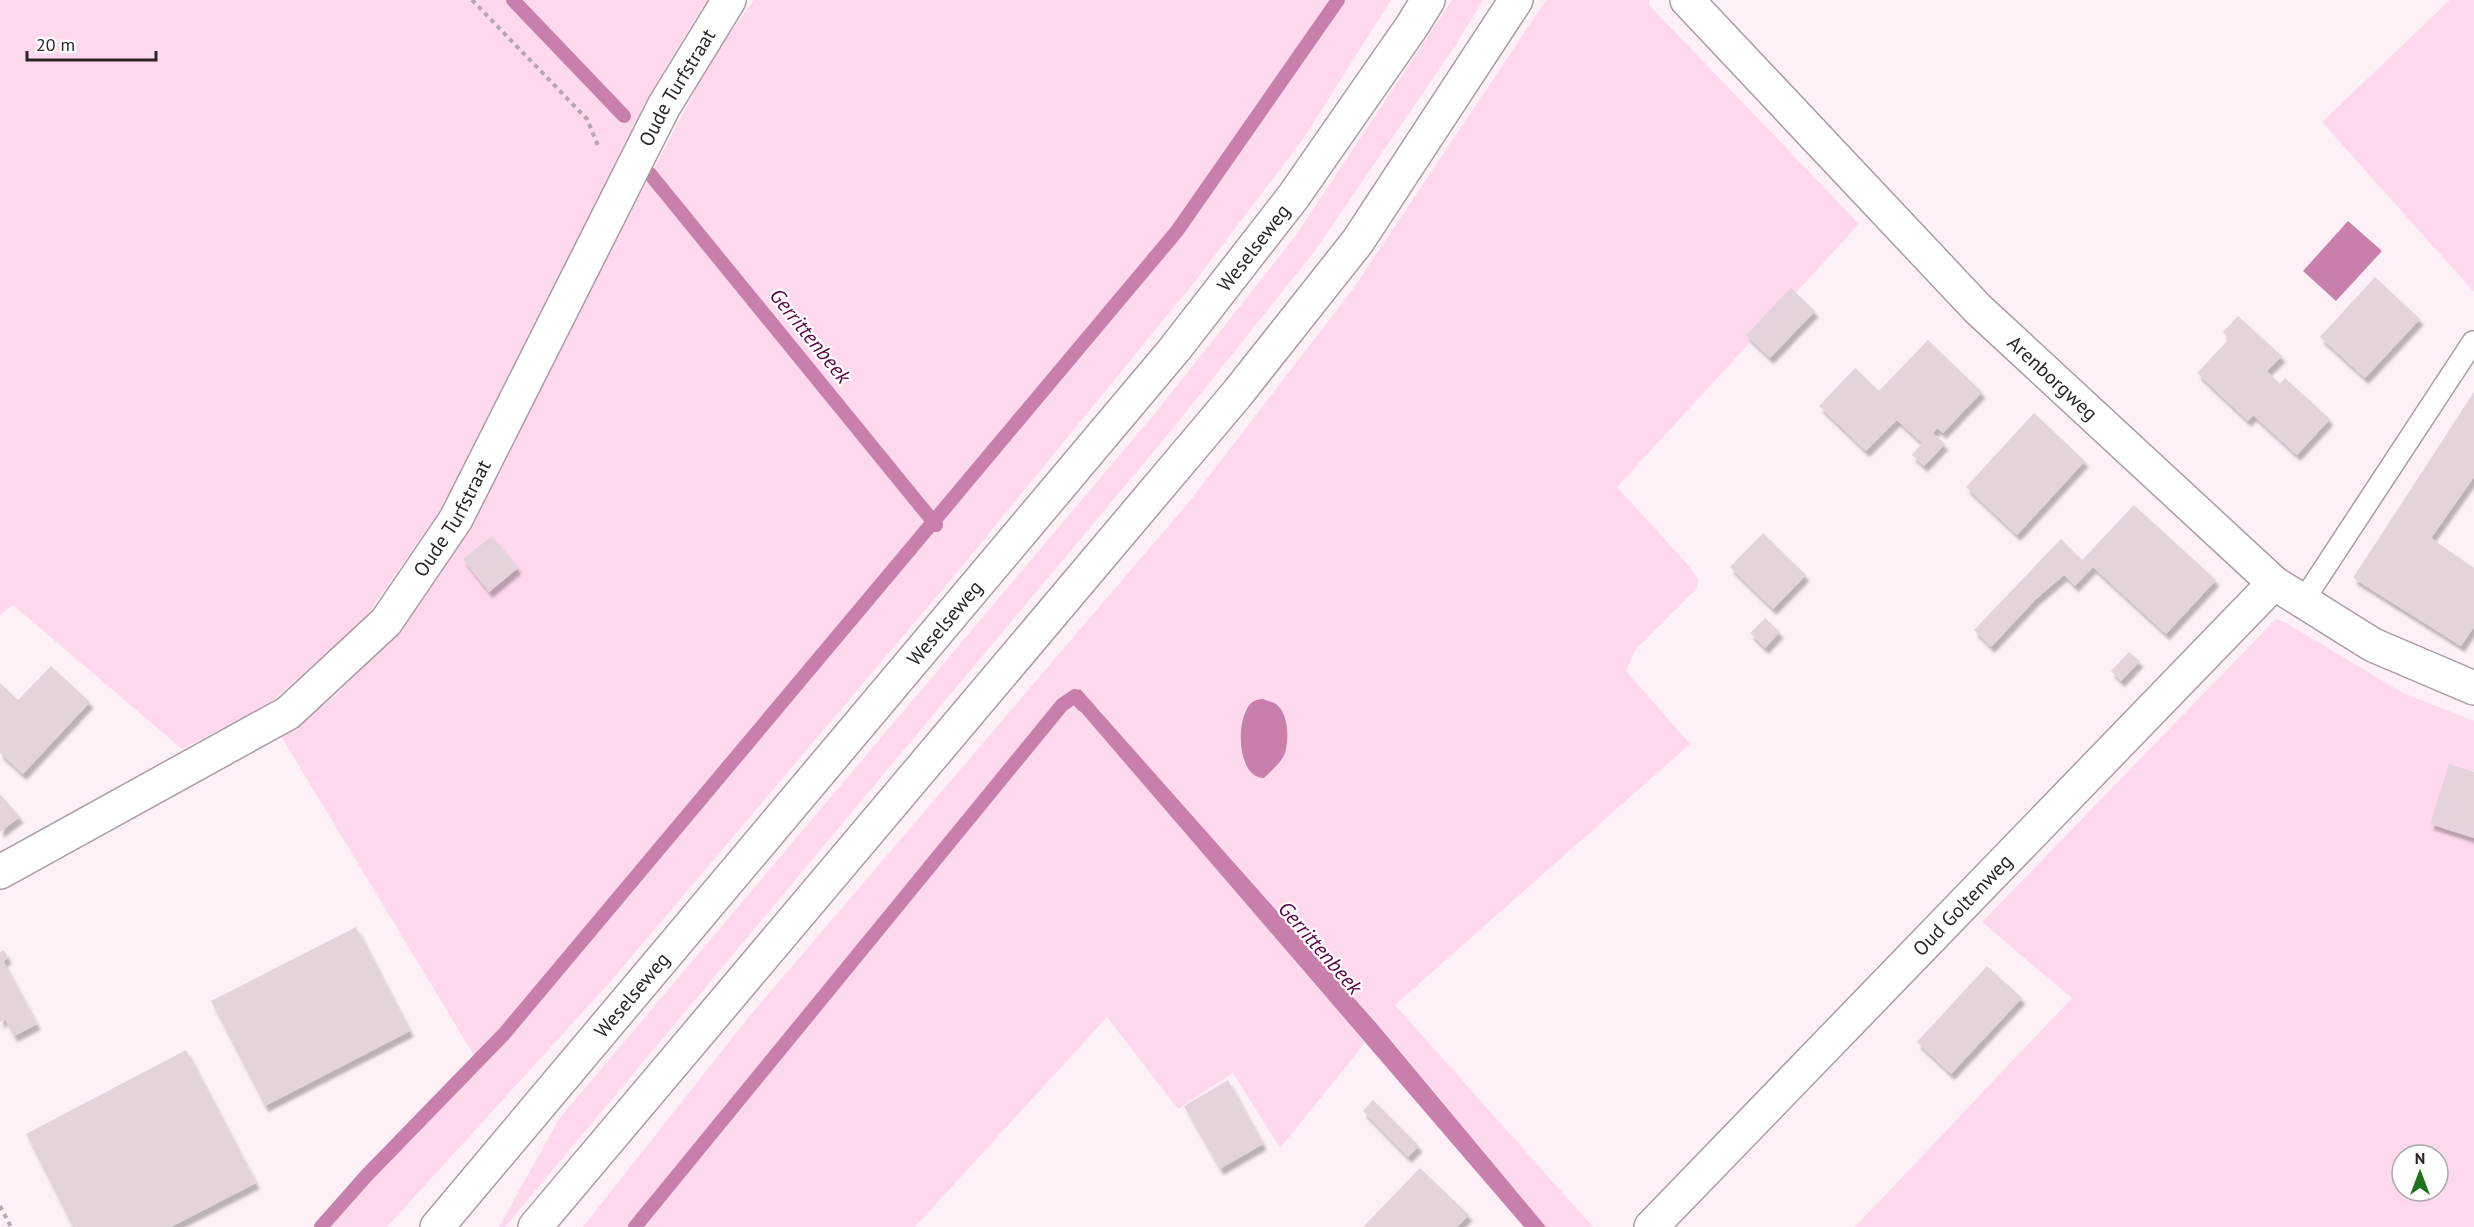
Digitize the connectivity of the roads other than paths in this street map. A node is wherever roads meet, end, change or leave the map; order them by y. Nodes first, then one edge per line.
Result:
1 (729, 0) edge
2 (1428, 0) edge
3 (1516, 0) edge
4 (1687, 0) edge
5 (2473, 342) edge
6 (2274, 583) junction
7 (2302, 601) junction
8 (2474, 688) edge
9 (0, 872) edge
10 (437, 1227) edge
11 (535, 1227) edge
12 (1651, 1227) edge

1 - 9 street, Oude Turfstraat
2 - 10 street, Weselseweg
3 - 11 street
4 - 6 street, Arenborgweg
5 - 7 lane
6 - 7 street, Arenborgweg
6 - 12 street, Oud Goltenweg
7 - 8 street, Arenborgweg

